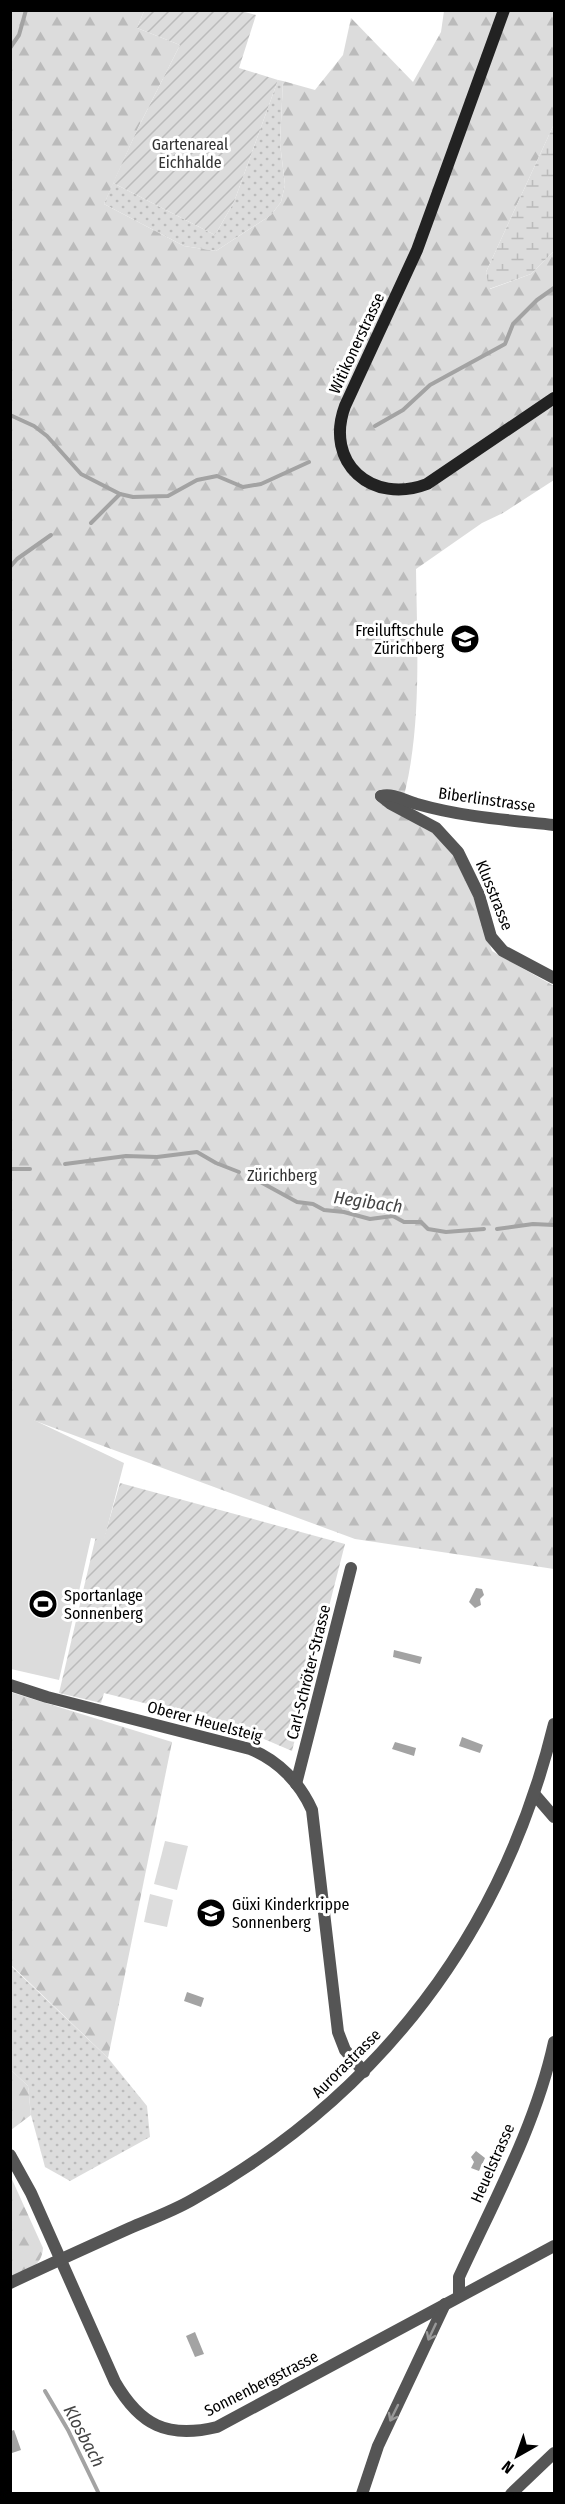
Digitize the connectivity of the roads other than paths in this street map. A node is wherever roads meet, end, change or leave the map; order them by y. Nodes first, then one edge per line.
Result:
1 (504, 10) edge
2 (555, 398) edge
3 (381, 796) joint
4 (555, 825) edge
5 (555, 978) edge
6 (351, 1568) dead end
7 (10, 1685) edge
8 (555, 1724) edge
9 (296, 1784) junction
10 (535, 1795) junction
11 (555, 1817) edge
12 (555, 2042) edge
13 (364, 2072) junction
14 (10, 2155) edge
15 (555, 2246) edge
16 (61, 2259) junction
17 (10, 2283) edge
18 (459, 2296) junction
19 (446, 2304) junction
20 (555, 2453) edge
21 (362, 2493) edge
22 (511, 2493) edge

1 - 2 main road, Witikonerstrasse
3 - 4 street, Biberlinstrasse
3 - 5 street, Klusstrasse
6 - 9 street, Carl-Schröter-Strasse
7 - 9 street, Oberer Heuelsteig
8 - 10 street, Aurorastrasse
9 - 13 street, Oberer Heuelsteig
10 - 11 street
10 - 13 street, Aurorastrasse
12 - 18 street, Heuelstrasse
13 - 16 street, Aurorastrasse
14 - 16 street, Sonnenbergstrasse
15 - 18 street, Sonnenbergstrasse
16 - 17 street, Aurorastrasse
16 - 19 street, Sonnenbergstrasse
18 - 19 street, Sonnenbergstrasse
19 -> 21 street
20 - 22 street

